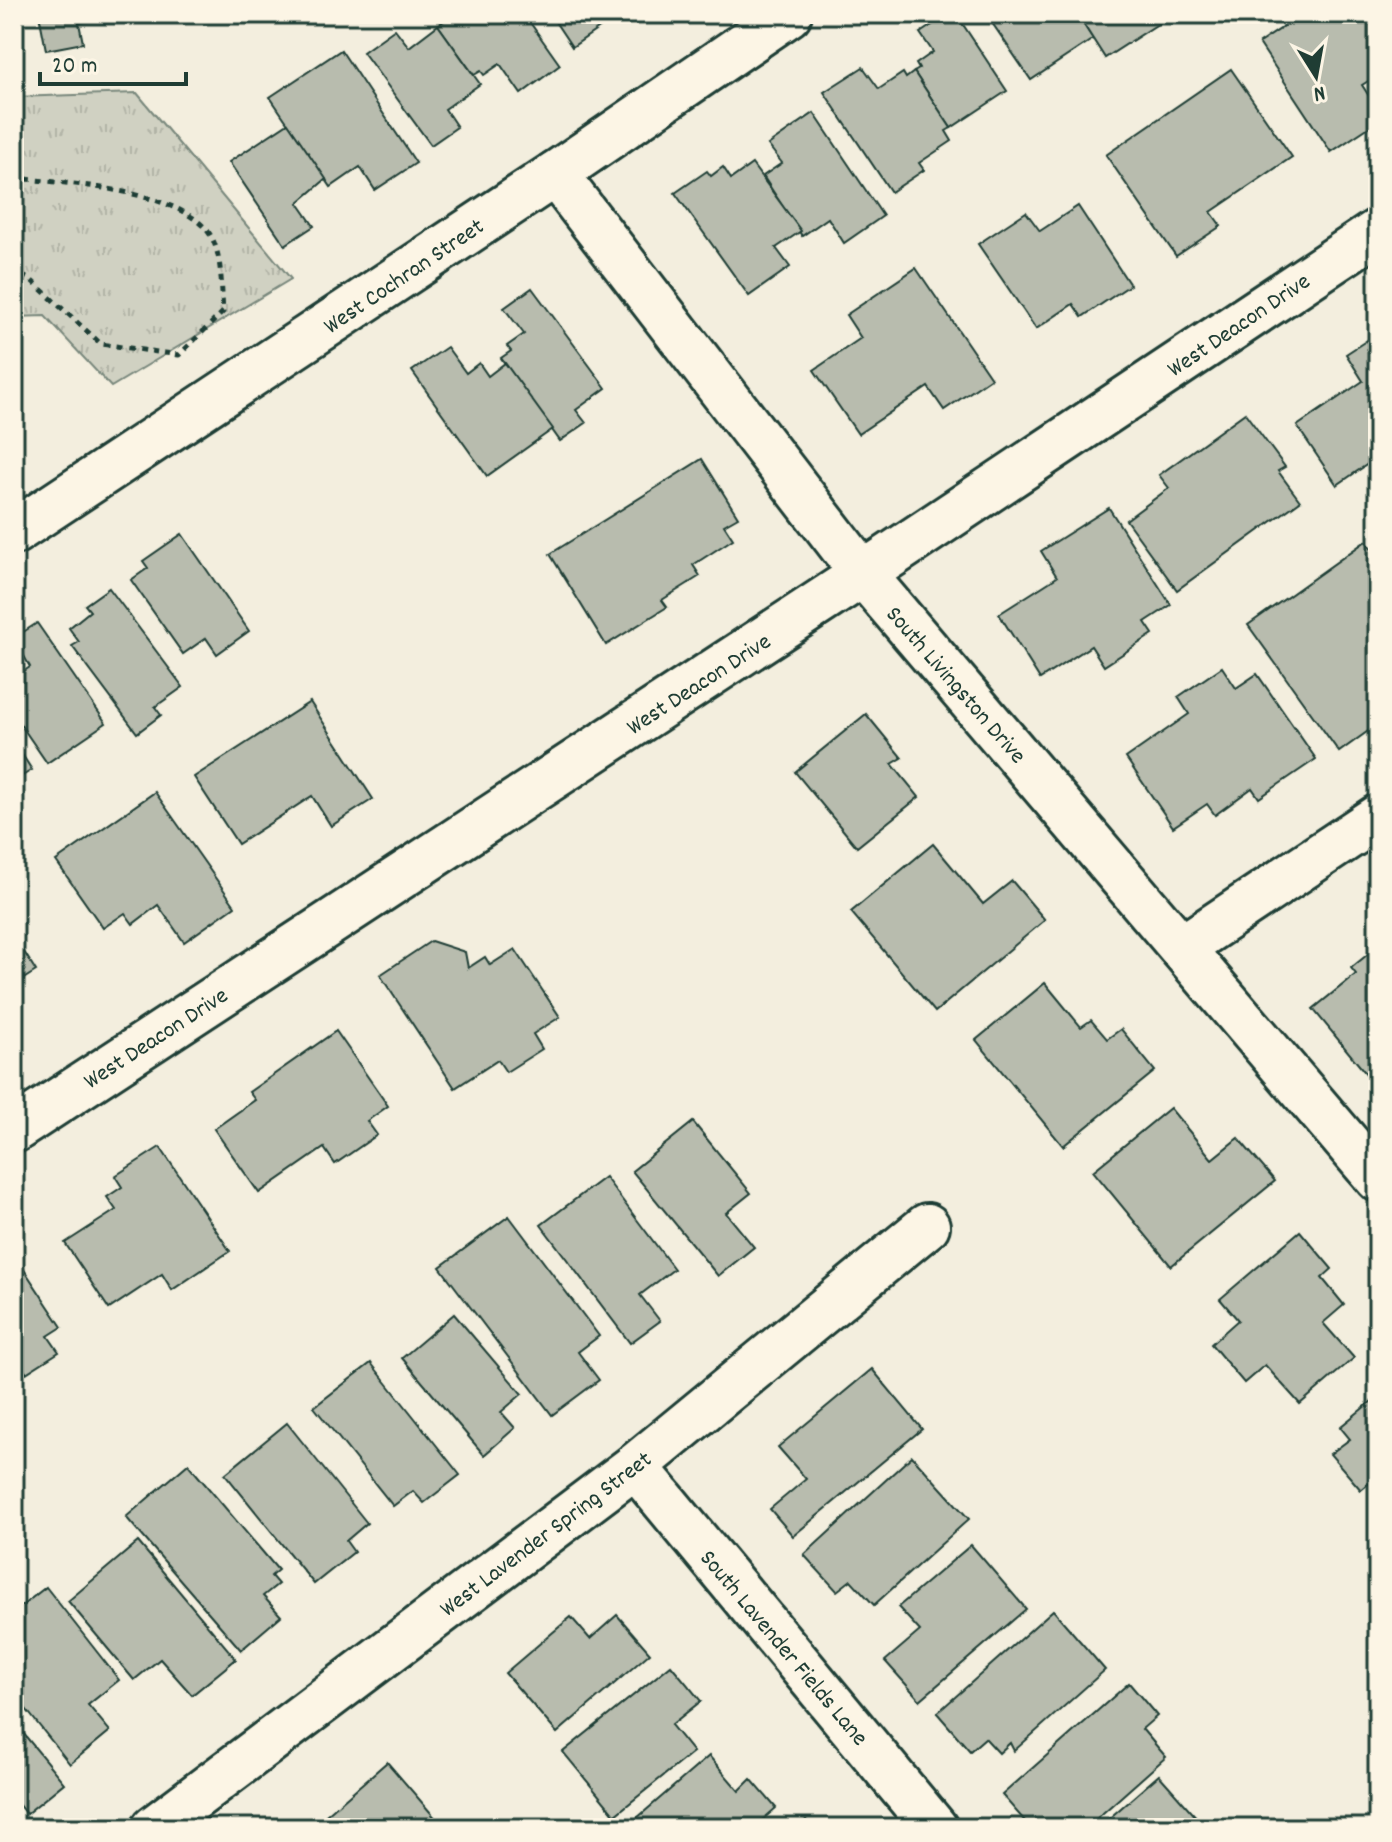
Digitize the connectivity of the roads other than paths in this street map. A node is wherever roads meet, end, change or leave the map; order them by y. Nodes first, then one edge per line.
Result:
1 (789, 14) edge
2 (555, 174) junction
3 (1378, 231) edge
4 (14, 532) edge
5 (863, 574) junction
6 (1378, 817) edge
7 (1183, 947) junction
8 (14, 1130) edge
9 (1378, 1179) edge
10 (927, 1226) dead end
11 (635, 1466) junction
12 (156, 1827) edge
13 (935, 1828) edge

1 - 2 street, West Cochran Street
2 - 4 street, West Cochran Street
2 - 5 street, South Livingston Drive
3 - 5 street, West Deacon Drive
5 - 7 street, South Livingston Drive
5 - 8 street, West Deacon Drive
6 - 7 street
7 - 9 street, South Livingston Drive
10 - 11 street, West Lavender Spring Street
11 - 12 street, West Lavender Spring Street
11 - 13 street, South Lavender Fields Lane

